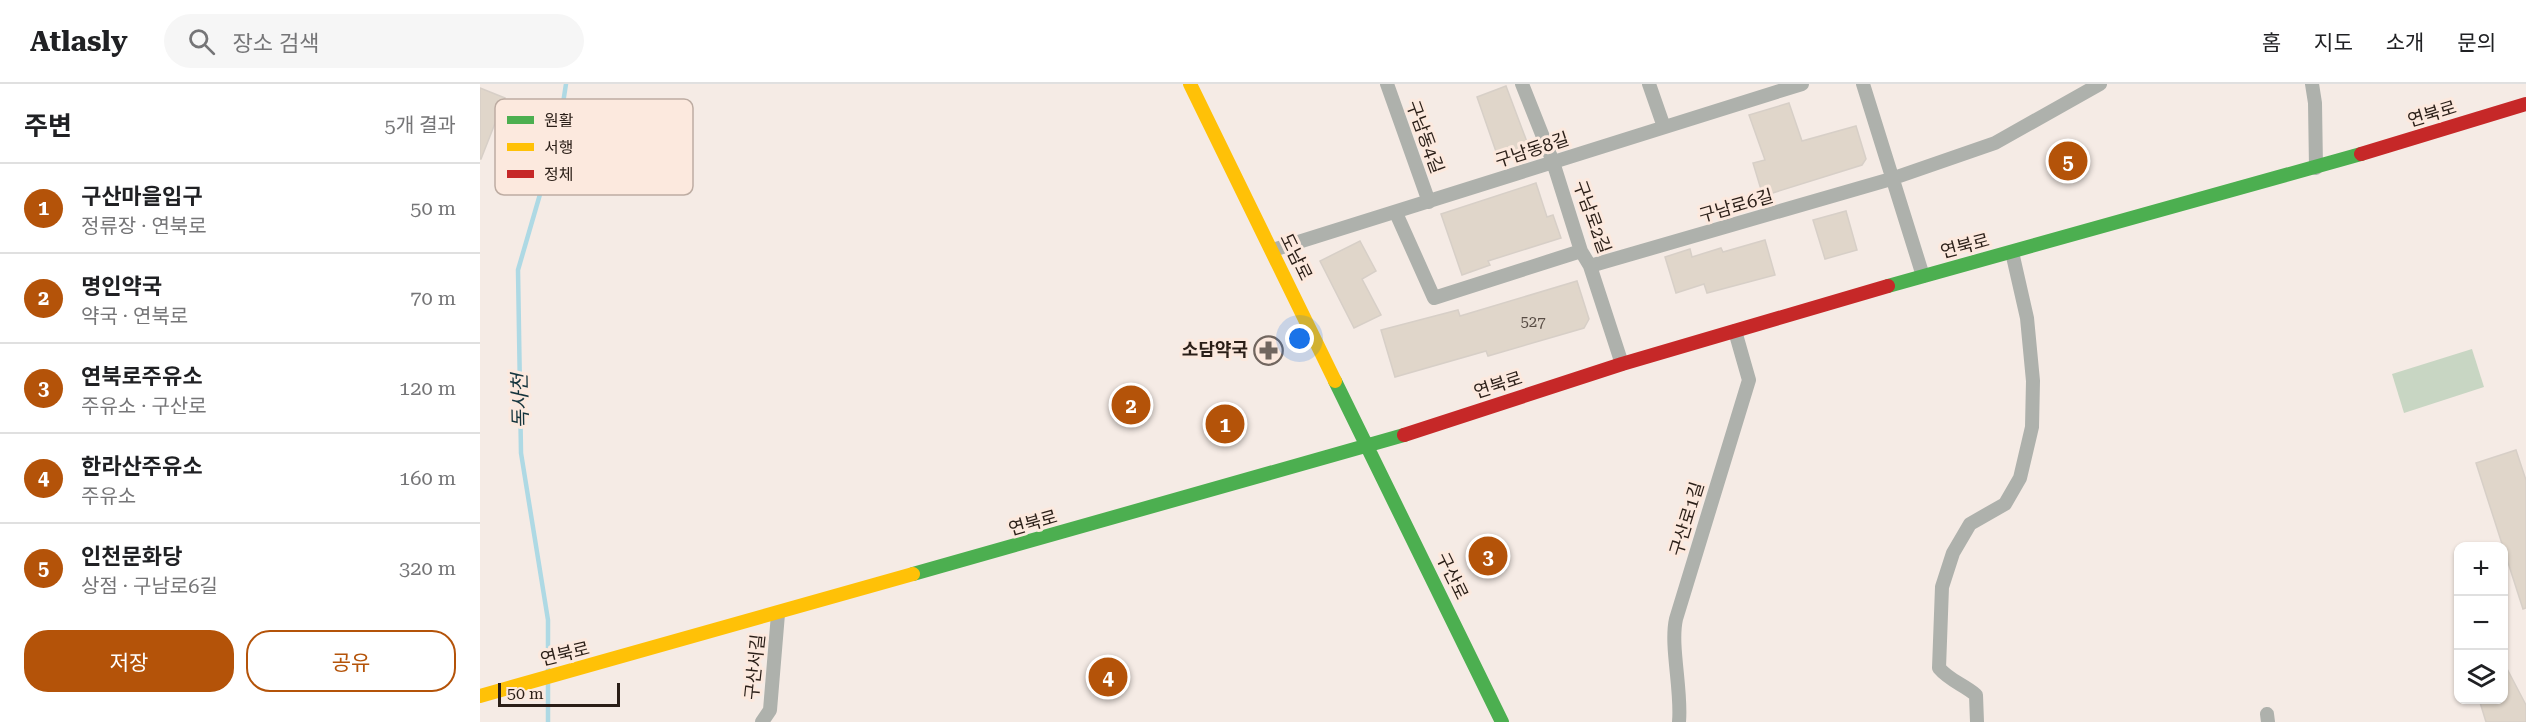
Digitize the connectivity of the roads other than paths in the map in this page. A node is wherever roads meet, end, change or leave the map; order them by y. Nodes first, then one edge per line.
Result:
1 (1190, 84) edge
2 (1387, 84) edge
3 (1522, 84) edge
4 (1649, 84) edge
5 (1802, 84) edge
6 (1863, 84) edge
7 (2100, 84) edge
8 (2312, 84) edge
9 (2526, 104) edge
10 (1664, 127) junction
11 (1553, 162) junction
12 (2316, 168) junction
13 (1891, 179) junction
14 (1429, 202) junction
15 (1396, 213) junction
16 (1273, 250) junction
17 (1581, 251) junction
18 (2012, 252) junction
19 (1590, 266) junction
20 (1923, 276) junction
21 (1735, 332) junction
22 (1622, 364) junction
23 (1369, 446) junction
24 (778, 614) junction
25 (480, 696) edge
26 (762, 722) edge
27 (1502, 722) edge
28 (1679, 722) edge
29 (1977, 722) edge

1 - 16 main road, 도남로
2 - 14 street, 구남동4길
3 - 11 street, 구남로2길
4 - 10 street
5 - 10 street, 구남동8길
6 - 13 street
7 - 13 street, 구남로6길
8 - 12 street
9 - 12 main road, 연북로
10 - 11 street, 구남동8길
11 - 14 street, 구남동8길
11 - 17 street, 구남로2길
12 - 18 main road, 연북로
13 - 19 street, 구남로6길
13 - 20 street
14 - 15 street, 구남동8길
15 - 16 street, 구남동8길
15 - 17 street
16 - 23 main road, 도남로
17 - 19 street, 구남로2길
18 - 20 main road, 연북로
18 - 29 street
19 - 22 street, 구남로2길
20 - 21 main road, 연북로
21 - 22 main road, 연북로
21 - 28 street, 구산로1길
22 - 23 main road, 연북로
23 - 24 main road, 연북로
23 - 27 main road, 구산로
24 - 25 main road, 연북로
24 - 26 street, 구산서길

